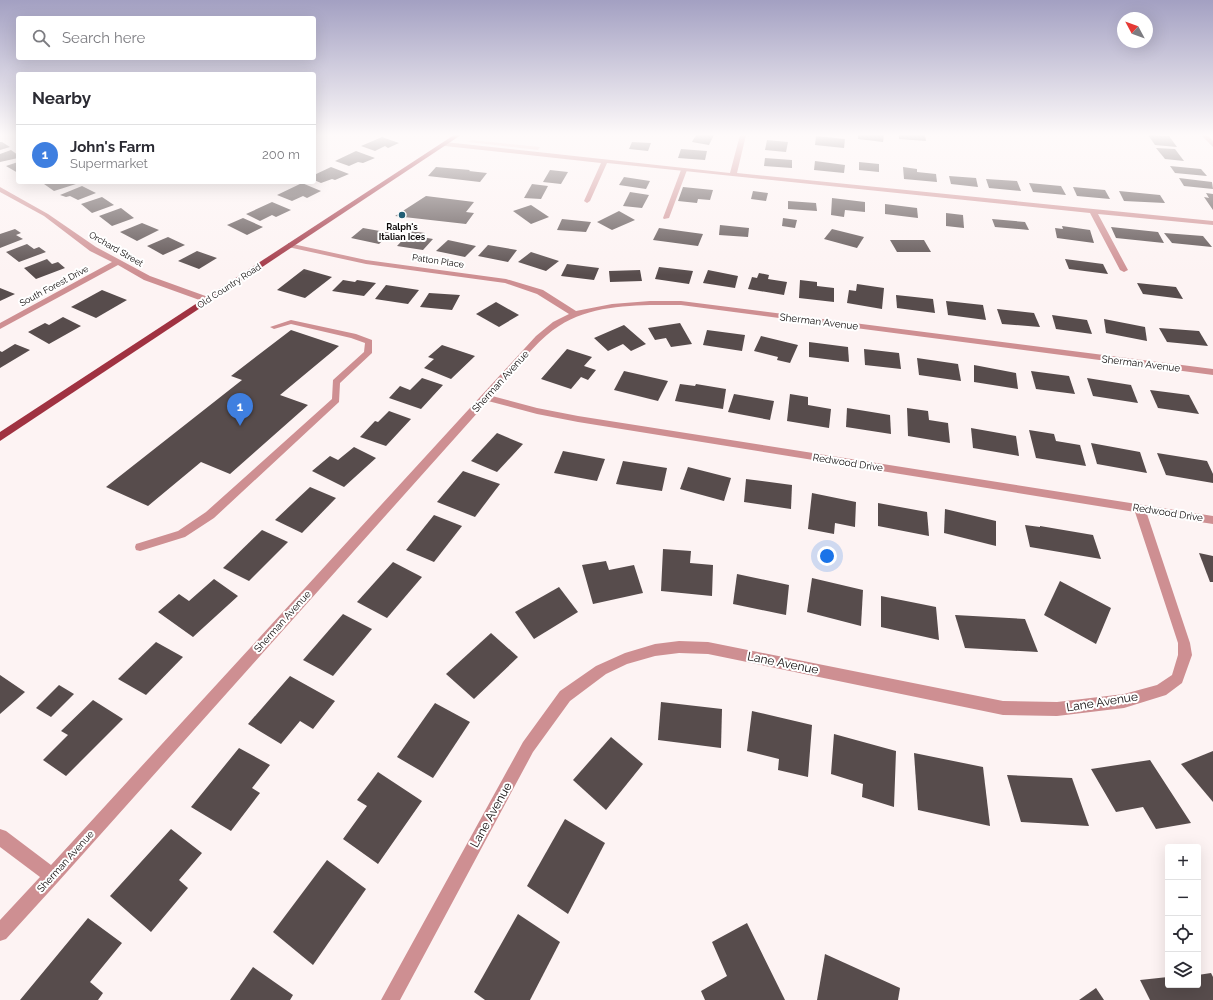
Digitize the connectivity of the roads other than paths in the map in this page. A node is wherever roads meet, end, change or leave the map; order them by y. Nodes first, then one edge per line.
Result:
1 (388, 182) edge
2 (596, 182) edge
3 (680, 182) edge
4 (800, 182) edge
5 (0, 189) edge
6 (587, 201) dead end
7 (1093, 211) junction
8 (666, 218) dead end
9 (1213, 224) edge
10 (291, 246) junction
11 (118, 262) junction
12 (1124, 270) dead end
13 (208, 300) junction
14 (575, 314) junction
15 (0, 326) edge
16 (274, 327) dead end
17 (1213, 372) edge
18 (485, 397) junction
19 (0, 437) edge
20 (1139, 508) junction
21 (1213, 520) edge
22 (140, 547) dead end
23 (0, 837) edge
24 (52, 876) junction
25 (0, 934) edge
26 (390, 1000) edge

1 - 10 main road, Old Country Road
2 - 6 street
3 - 8 lane
4 - 7 street
5 - 11 street, Orchard Street
7 - 9 street
7 - 12 street
10 - 13 main road, Old Country Road
10 - 14 street, Patton Place
11 - 13 street, Orchard Street
11 - 15 street, South Forest Drive
13 - 19 main road, Old Country Road
14 - 17 street, Sherman Avenue
14 - 18 street, Sherman Avenue
16 - 22 lane
18 - 20 street, Redwood Drive
18 - 24 street, Sherman Avenue
20 - 21 street, Redwood Drive
20 - 26 street, Lane Avenue
23 - 24 street
24 - 25 street, Sherman Avenue

